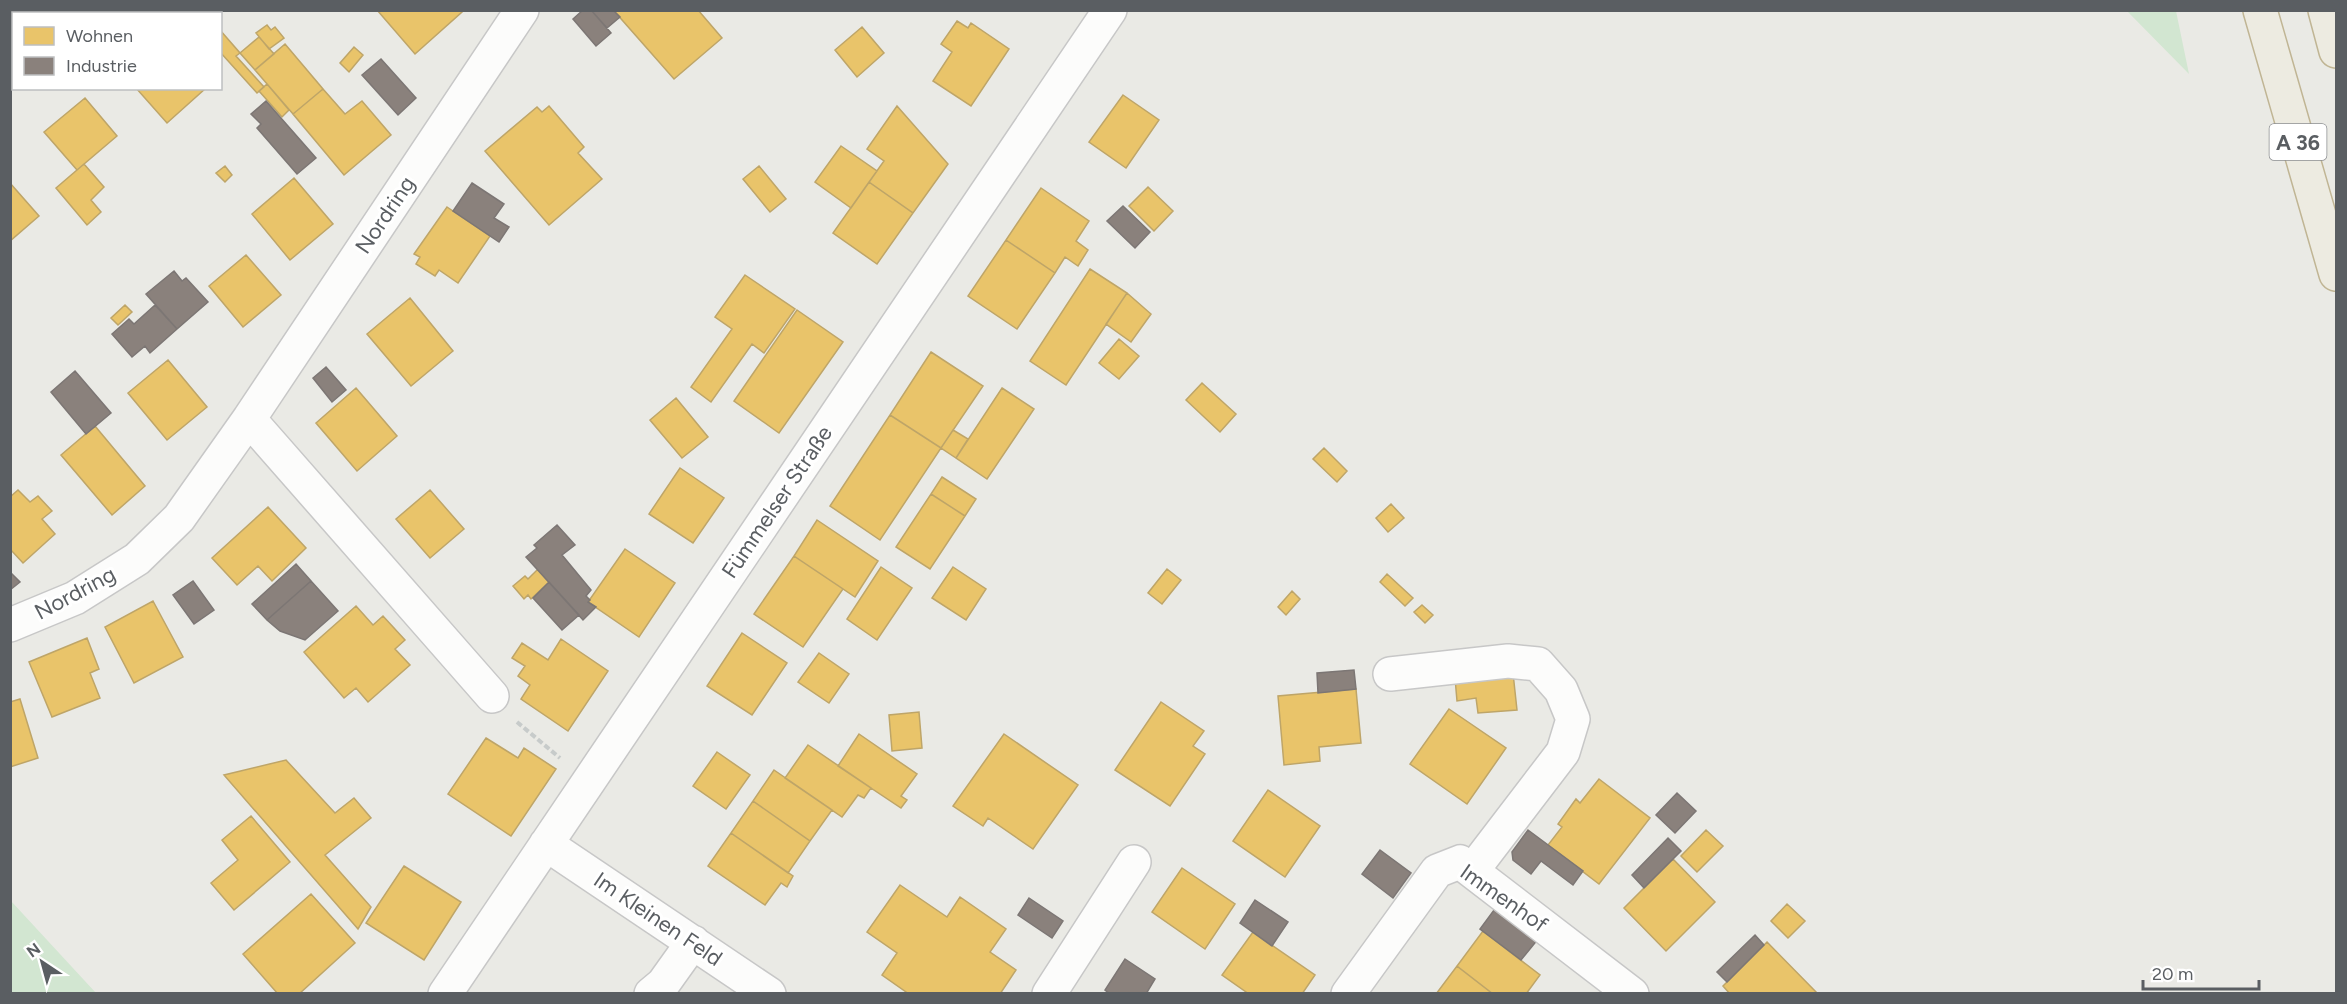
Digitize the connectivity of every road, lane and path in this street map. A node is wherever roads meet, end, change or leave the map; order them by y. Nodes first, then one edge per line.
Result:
1 (522, 10) edge
2 (1110, 10) edge
3 (2260, 10) edge
4 (2325, 10) edge
5 (2337, 51) edge
6 (2337, 274) edge
7 (249, 419) junction
8 (10, 625) edge
9 (1390, 674) dead end
10 (492, 696) joint
11 (589, 780) junction
12 (546, 844) junction
13 (1134, 862) dead end
14 (1472, 871) junction
15 (693, 942) junction
16 (445, 993) edge
17 (651, 993) edge
18 (769, 993) edge
19 (1050, 993) edge
20 (1348, 993) edge
21 (1632, 993) edge

1 - 7 street, Nordring
2 - 11 street, Fümmelser Straße
3 - 6 highway, A 36
4 - 5 highway
7 - 8 street, Nordring
7 - 10 street
9 - 14 street
10 - 11 path
11 - 12 street, Fümmelser Straße
12 - 15 street, Im Kleinen Feld
12 - 16 street, Fümmelser Straße
13 - 19 street
14 - 20 street, Immenhof
14 - 21 street, Immenhof
15 - 17 street
15 - 18 street, Im Kleinen Feld

